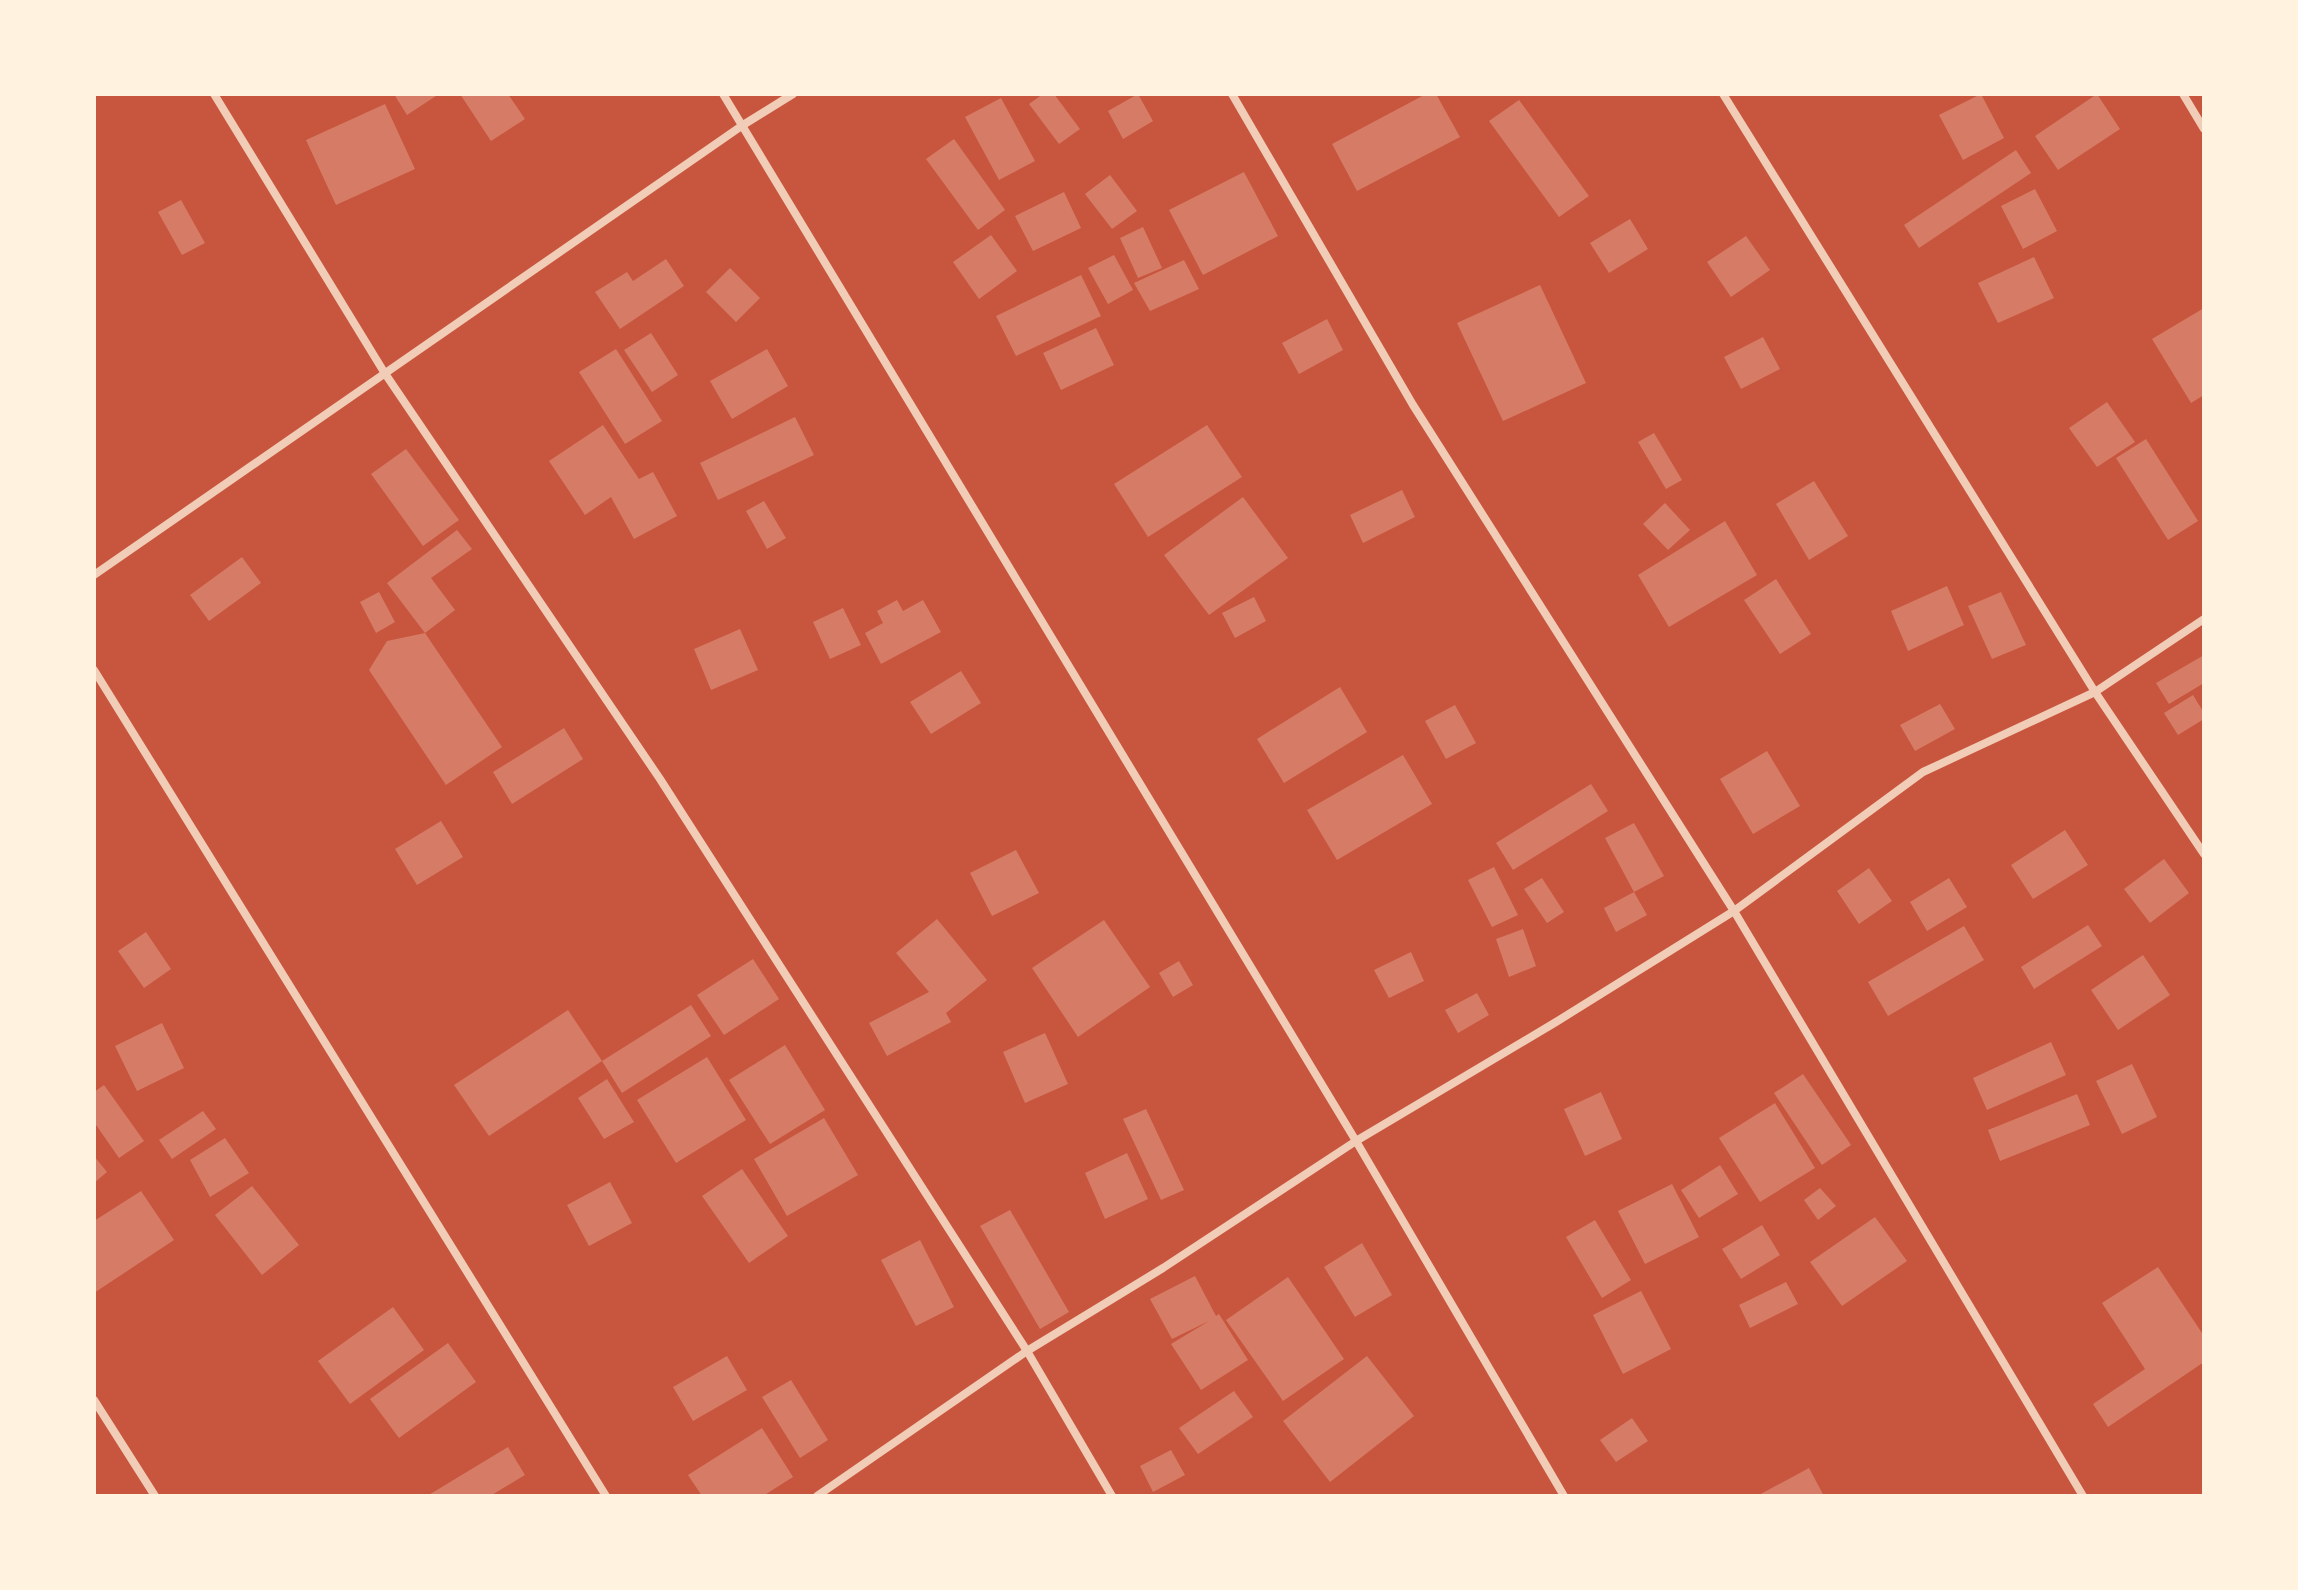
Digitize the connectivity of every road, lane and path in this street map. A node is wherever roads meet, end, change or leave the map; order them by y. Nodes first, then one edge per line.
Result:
1 (214, 94) edge
2 (723, 94) edge
3 (793, 94) edge
4 (1232, 94) edge
5 (1723, 94) edge
6 (2183, 94) edge
7 (743, 125) junction
8 (2204, 129) edge
9 (384, 372) junction
10 (94, 575) edge
11 (2204, 619) edge
12 (94, 670) edge
13 (2095, 692) junction
14 (2204, 854) edge
15 (1734, 911) junction
16 (1356, 1141) junction
17 (1027, 1351) junction
18 (94, 1400) edge
19 (155, 1496) edge
20 (606, 1496) edge
21 (817, 1496) edge
22 (1112, 1496) edge
23 (1564, 1496) edge
24 (2083, 1496) edge

1 - 9 street
2 - 7 street
3 - 7 street
4 - 15 street
5 - 13 street
6 - 8 street
7 - 9 street
7 - 16 street
9 - 10 street
9 - 17 street
11 - 13 street
12 - 20 street
13 - 14 street
13 - 15 street
15 - 16 street
15 - 24 street
16 - 17 street
16 - 23 street
17 - 21 street
17 - 22 street
18 - 19 street

